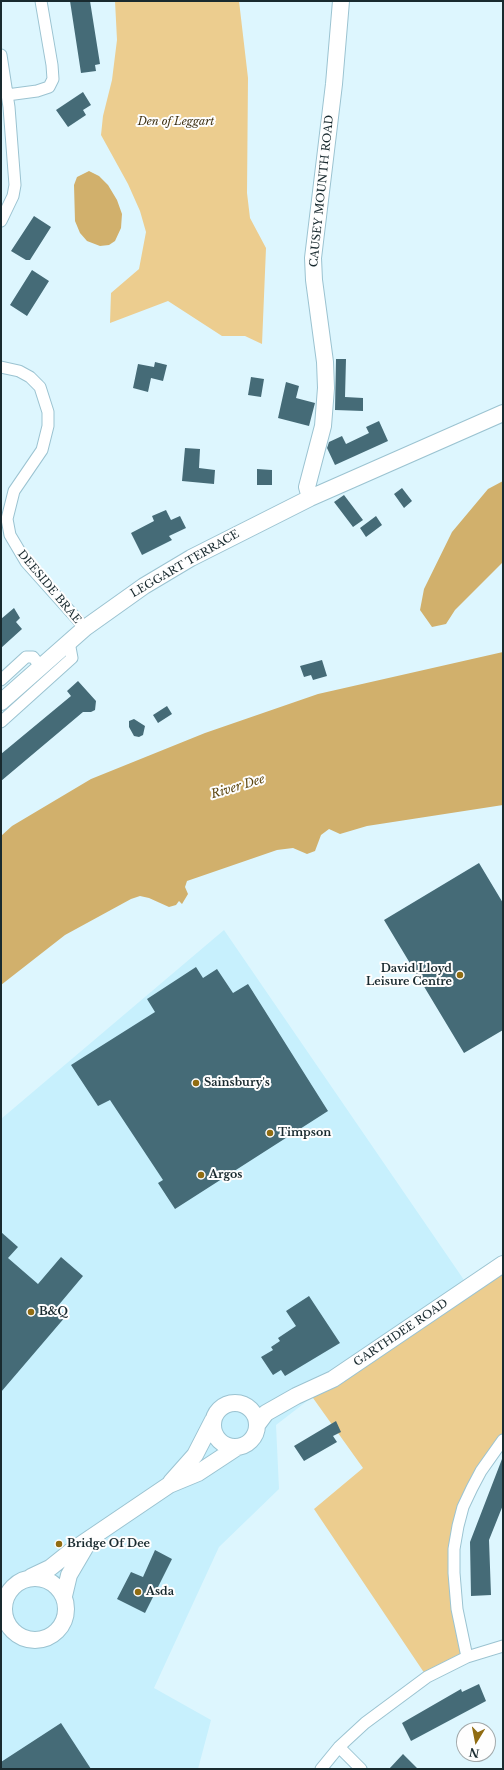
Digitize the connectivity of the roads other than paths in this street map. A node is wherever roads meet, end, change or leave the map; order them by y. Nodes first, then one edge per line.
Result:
1 (41, 1) edge
2 (341, 1) edge
3 (1, 55) edge
4 (7, 95) junction
5 (5, 108) edge
6 (1, 220) edge
7 (1, 367) edge
8 (503, 413) edge
9 (310, 498) junction
10 (85, 628) junction
11 (68, 642) junction
12 (41, 667) junction
13 (1, 680) edge
14 (1, 702) edge
15 (1, 722) edge
16 (503, 1264) edge
17 (296, 1396) junction
18 (245, 1405) junction
19 (214, 1419) junction
20 (257, 1425) junction
21 (503, 1440) edge
22 (236, 1448) junction
23 (169, 1484) junction
24 (92, 1538) junction
25 (31, 1578) junction
26 (12, 1587) junction
27 (64, 1596) junction
28 (1, 1598) edge
29 (1, 1630) edge
30 (20, 1637) junction
31 (503, 1646) edge
32 (467, 1657) junction
33 (339, 1747) junction
34 (321, 1769) edge
35 (361, 1769) edge

1 - 4 street
2 - 9 street, CAUSEY MOUNTH ROAD
3 - 4 street
4 - 5 street
5 - 6 street
7 - 10 street, DEESIDE BRAE
8 - 9 street, LEGGART TERRACE
9 - 10 street, LEGGART TERRACE
10 - 11 street, LEGGART TERRACE
11 - 12 street, LEGGART TERRACE
11 - 15 street
12 - 13 street
12 - 14 street, LEGGART TERRACE
16 - 17 street, GARTHDEE ROAD
17 - 18 street, GARTHDEE ROAD
17 - 20 street, GARTHDEE ROAD
18 - 19 street
18 - 20 street
19 - 22 street
19 - 23 street
20 - 22 street
21 - 32 street
22 - 23 street
23 - 24 street
24 - 25 street
24 - 27 street
25 - 26 street
25 - 27 street
26 - 28 street
26 - 30 street
27 - 30 street
29 - 30 street
31 - 32 street
32 - 33 street
33 - 34 street
33 - 35 street

